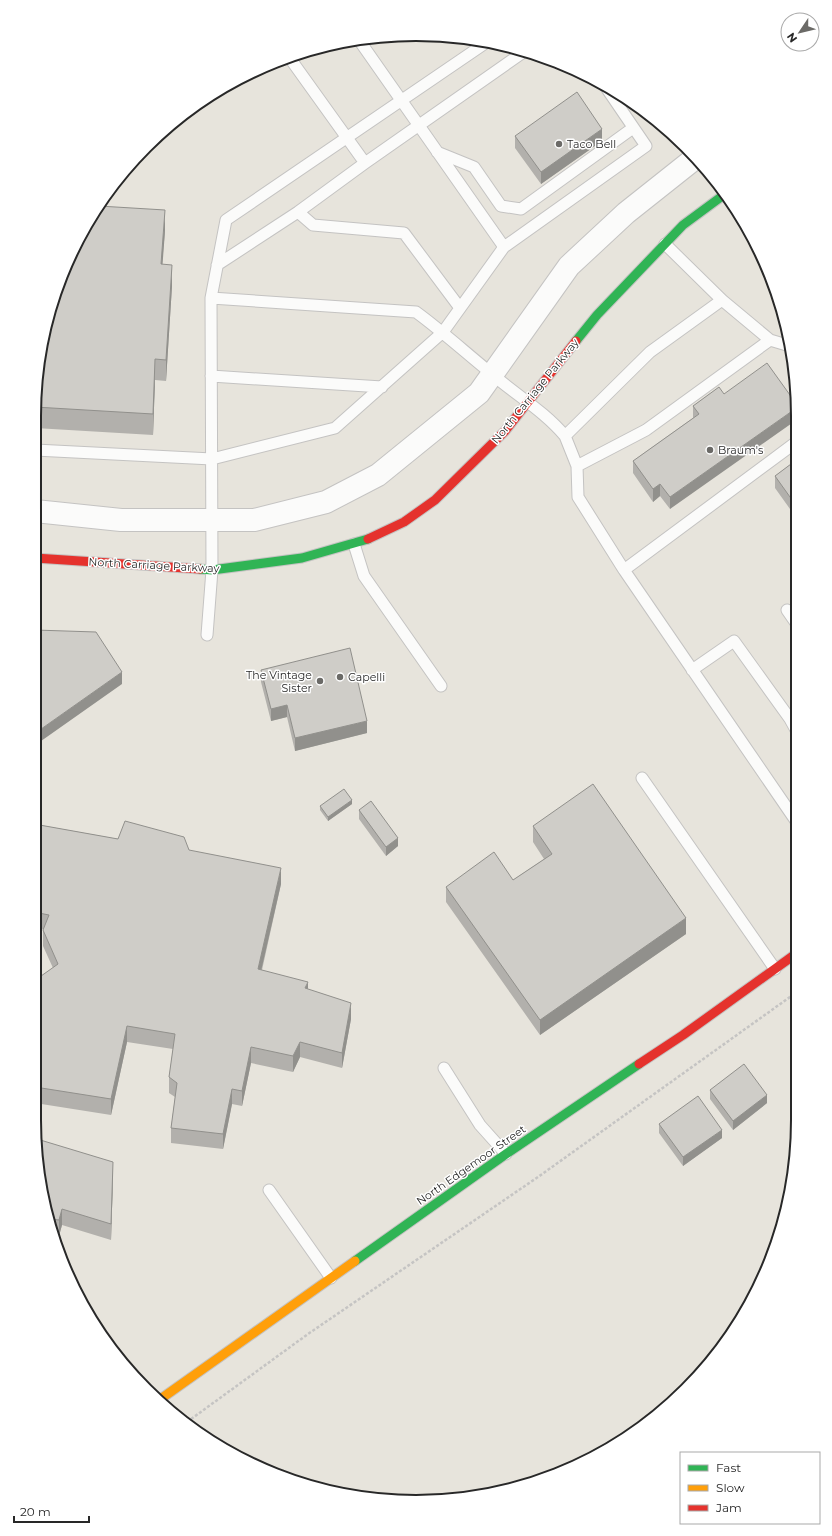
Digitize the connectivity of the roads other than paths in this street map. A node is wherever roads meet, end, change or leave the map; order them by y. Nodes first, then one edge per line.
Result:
1 (362, 45) edge
2 (480, 47) edge
3 (518, 56) edge
4 (292, 62) edge
5 (612, 96) edge
6 (401, 100) junction
7 (418, 126) junction
8 (633, 128) junction
9 (347, 138) junction
10 (437, 152) junction
11 (691, 161) edge
12 (365, 163) junction
13 (721, 197) edge
14 (298, 212) junction
15 (664, 244) junction
16 (504, 247) junction
17 (217, 265) junction
18 (211, 298) junction
19 (722, 300) junction
20 (460, 308) junction
21 (443, 332) junction
22 (770, 340) junction
23 (784, 344) edge
24 (492, 374) junction
25 (211, 376) junction
26 (382, 387) junction
27 (528, 402) junction
28 (565, 436) junction
29 (791, 446) edge
30 (41, 450) edge
31 (212, 459) junction
32 (577, 466) junction
33 (41, 512) edge
34 (212, 520) junction
35 (354, 544) junction
36 (41, 558) edge
37 (212, 570) junction
38 (624, 570) junction
39 (787, 610) dead end
40 (791, 616) edge
41 (207, 635) dead end
42 (692, 670) junction
43 (440, 686) dead end
44 (791, 721) edge
45 (642, 778) dead end
46 (791, 814) edge
47 (791, 957) edge
48 (774, 969) junction
49 (444, 1068) dead end
50 (506, 1154) junction
51 (269, 1190) dead end
52 (332, 1278) junction
53 (164, 1397) edge

1 - 6 lane
2 - 6 lane
3 - 7 lane
4 - 9 lane
5 - 8 lane
6 - 7 lane
6 - 9 lane
7 - 10 lane
7 - 12 lane
8 - 10 lane
8 - 16 lane
9 - 12 lane
9 - 17 lane
10 - 16 lane
11 - 24 street
12 - 14 lane
13 - 15 street, North Carriage Parkway
14 - 17 lane
14 - 20 lane
15 - 19 lane
15 - 27 street, North Carriage Parkway
16 - 20 lane
17 - 18 lane
18 - 21 lane
18 - 25 lane
19 - 22 lane
19 - 28 lane
20 - 21 lane
21 - 24 lane
21 - 26 lane
22 - 23 lane
22 - 32 lane
24 - 27 lane
24 - 34 street
25 - 26 lane
25 - 31 lane
26 - 31 lane
27 - 28 lane
27 - 35 street, North Carriage Parkway
28 - 32 lane
29 - 38 lane
30 - 31 lane
31 - 34 lane
32 - 38 lane
33 - 34 street
34 - 37 lane
35 - 37 street, North Carriage Parkway
35 - 43 lane
36 - 37 street, North Carriage Parkway
37 - 41 lane
38 - 42 lane
39 - 40 lane
42 - 44 lane
42 - 46 lane
45 - 48 lane
47 - 48 street, North Edgemoor Street
48 - 50 street, North Edgemoor Street
49 - 50 lane
50 - 52 street, North Edgemoor Street
51 - 52 lane
52 - 53 street, North Edgemoor Street

